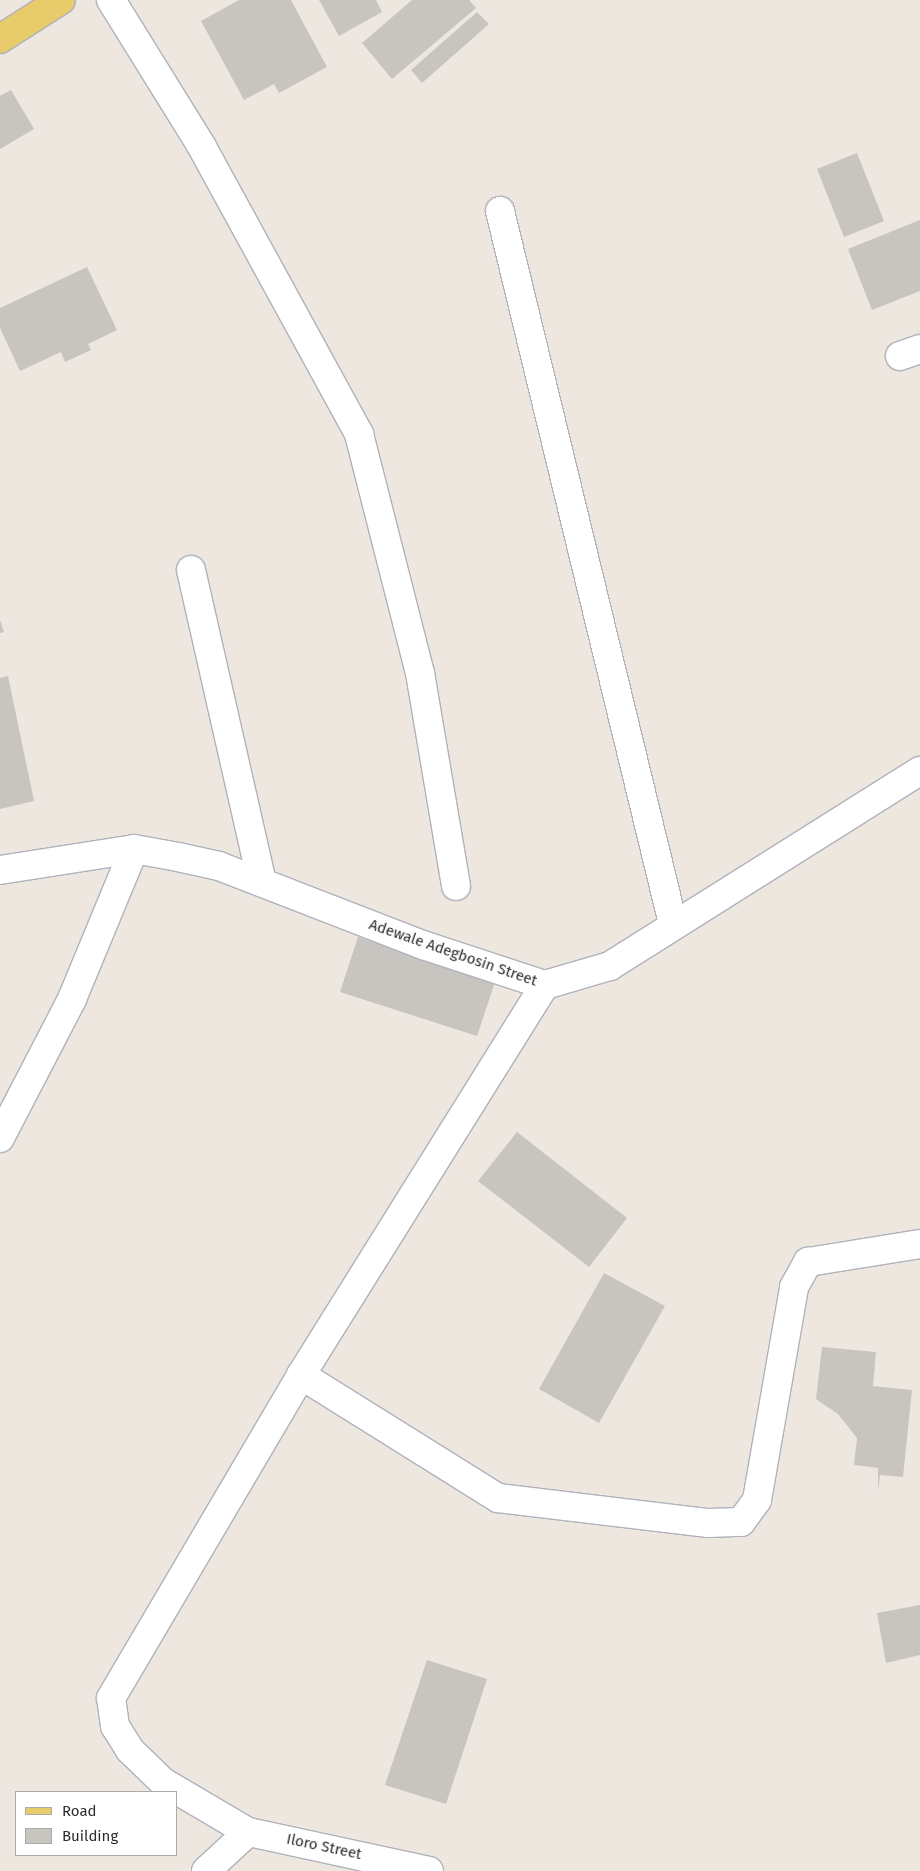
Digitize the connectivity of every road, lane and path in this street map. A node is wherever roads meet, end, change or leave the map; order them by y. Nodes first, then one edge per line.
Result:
1 (62, 0) edge
2 (111, 0) edge
3 (0, 39) edge
4 (500, 211) dead end
5 (191, 570) dead end
6 (920, 771) edge
7 (134, 849) junction
8 (0, 870) edge
9 (262, 882) junction
10 (456, 886) dead end
11 (673, 924) junction
12 (545, 984) junction
13 (0, 1138) edge
14 (920, 1244) edge
15 (301, 1375) junction
16 (248, 1832) junction
17 (206, 1871) edge
18 (429, 1871) edge

1 - 3 main road
2 - 10 street
4 - 11 street
5 - 9 street
6 - 11 street, Adewale Adegbosin Street
7 - 8 street, Adewale Adegbosin Street
7 - 9 street, Adewale Adegbosin Street
7 - 13 street
9 - 12 street, Adewale Adegbosin Street
11 - 12 street, Adewale Adegbosin Street
12 - 15 street, Iloro Street
14 - 15 street
15 - 16 street, Iloro Street
16 - 17 street
16 - 18 street, Iloro Street

